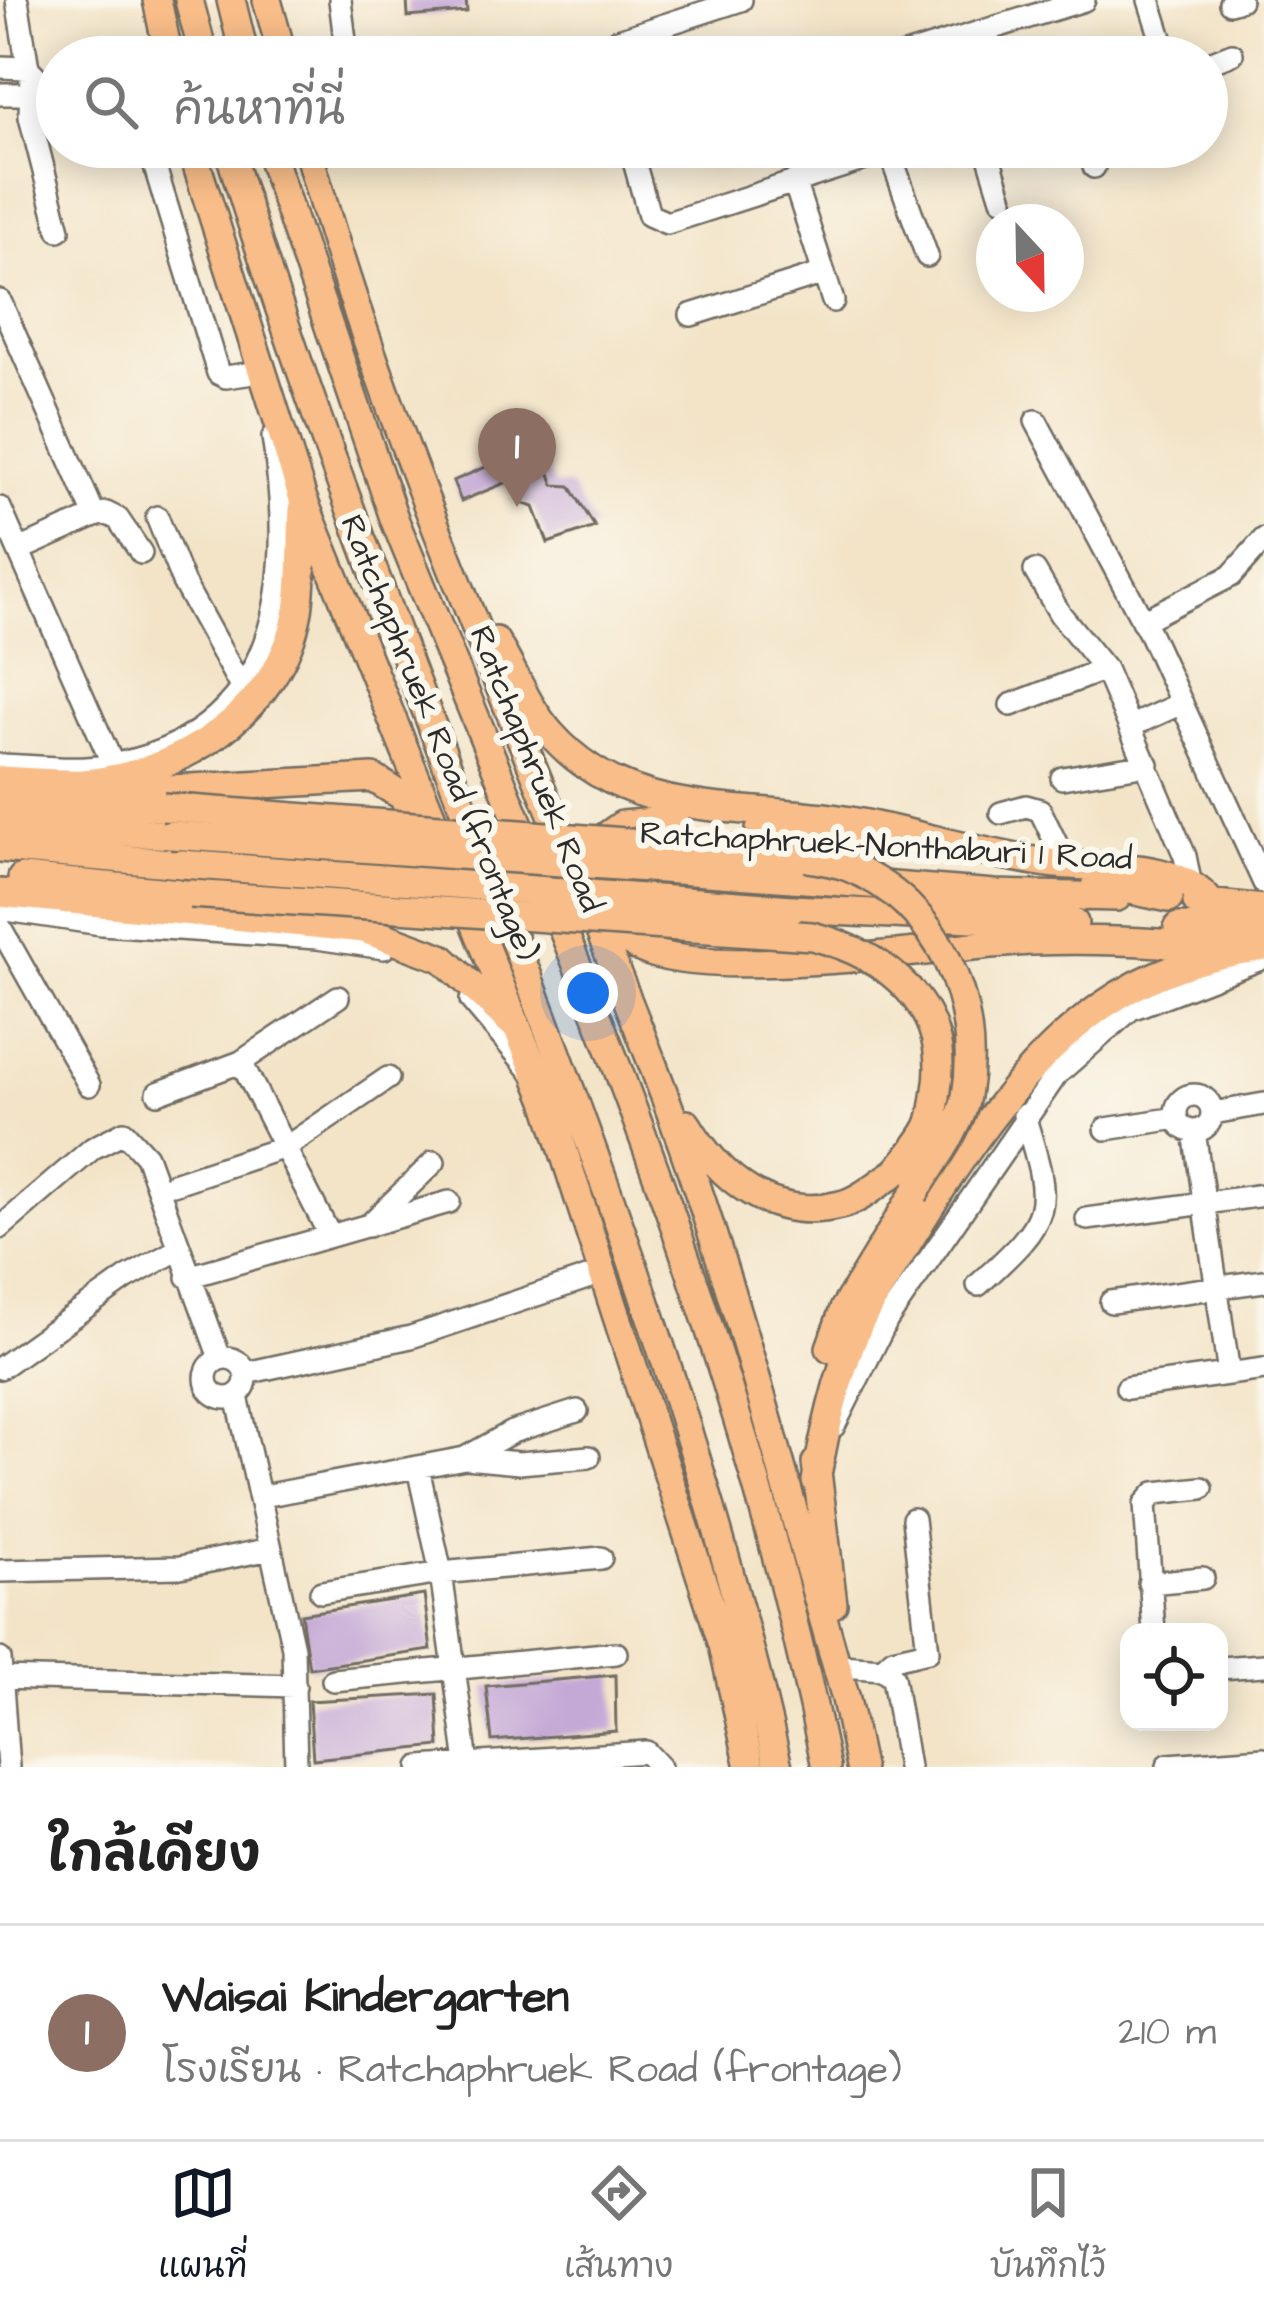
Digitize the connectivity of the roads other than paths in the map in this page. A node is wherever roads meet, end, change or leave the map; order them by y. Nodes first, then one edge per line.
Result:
1 (17, 0) edge
2 (157, 0) edge
3 (189, 0) edge
4 (231, 0) edge
5 (267, 0) edge
6 (340, 0) edge
7 (741, 0) edge
8 (1084, 0) edge
9 (1149, 0) edge
10 (165, 36) edge
11 (198, 36) edge
12 (240, 36) edge
13 (277, 36) edge
14 (344, 36) edge
15 (630, 36) edge
16 (967, 36) edge
17 (1160, 36) edge
18 (1232, 54) dead end
19 (1228, 56) edge
20 (0, 67) edge
21 (29, 78) junction
22 (36, 83) edge
23 (0, 94) edge
24 (36, 144) edge
25 (42, 168) edge
26 (155, 168) edge
27 (196, 168) edge
28 (235, 168) edge
29 (275, 168) edge
30 (313, 168) edge
31 (637, 168) edge
32 (837, 168) edge
33 (901, 168) edge
34 (992, 168) edge
35 (794, 182) junction
36 (1002, 199) dead end
37 (59, 230) dead end
38 (926, 256) dead end
39 (824, 273) junction
40 (833, 301) dead end
41 (0, 302) edge
42 (691, 315) dead end
43 (263, 383) junction
44 (1036, 421) dead end
45 (303, 499) junction
46 (0, 508) edge
47 (95, 516) junction
48 (157, 517) dead end
49 (1264, 539) edge
50 (19, 550) junction
51 (141, 554) dead end
52 (1035, 571) dead end
53 (463, 593) junction
54 (1142, 621) junction
55 (1105, 669) junction
56 (493, 673) junction
57 (241, 687) junction
58 (1182, 704) junction
59 (1011, 705) dead end
60 (1131, 727) junction
61 (1148, 764) junction
62 (0, 765) edge
63 (112, 765) junction
64 (1062, 778) dead end
65 (0, 780) edge
66 (85, 783) junction
67 (0, 798) edge
68 (1001, 813) dead end
69 (674, 820) junction
70 (0, 824) edge
71 (0, 848) edge
72 (1066, 864) junction
73 (0, 875) edge
74 (1264, 883) edge
75 (1179, 890) junction
76 (0, 893) edge
77 (0, 909) edge
78 (1264, 909) edge
79 (0, 927) edge
80 (364, 928) junction
81 (1264, 930) edge
82 (1264, 947) edge
83 (1235, 951) junction
84 (1264, 958) edge
85 (338, 997) dead end
86 (519, 1030) junction
87 (241, 1062) junction
88 (655, 1069) junction
89 (388, 1078) dead end
90 (540, 1082) junction
91 (89, 1085) dead end
92 (158, 1094) dead end
93 (1264, 1104) edge
94 (1213, 1112) junction
95 (1024, 1115) junction
96 (1185, 1125) junction
97 (1106, 1129) dead end
98 (288, 1147) junction
99 (434, 1162) dead end
100 (905, 1183) junction
101 (173, 1184) dead end
102 (1264, 1196) edge
103 (449, 1202) dead end
104 (1204, 1203) junction
105 (1087, 1219) dead end
106 (367, 1227) junction
107 (0, 1228) edge
108 (330, 1236) junction
109 (177, 1250) junction
110 (605, 1272) junction
111 (188, 1277) junction
112 (1264, 1281) edge
113 (978, 1285) dead end
114 (1216, 1287) junction
115 (1112, 1302) dead end
116 (664, 1356) junction
117 (220, 1358) junction
118 (0, 1368) edge
119 (1264, 1369) edge
120 (246, 1372) junction
121 (1228, 1374) junction
122 (1127, 1388) dead end
123 (237, 1396) junction
124 (577, 1411) dead end
125 (822, 1448) junction
126 (465, 1457) junction
127 (589, 1457) dead end
128 (418, 1468) junction
129 (816, 1481) junction
130 (1202, 1489) dead end
131 (263, 1496) junction
132 (914, 1519) dead end
133 (694, 1548) junction
134 (271, 1549) junction
135 (601, 1558) dead end
136 (0, 1570) edge
137 (441, 1573) junction
138 (1203, 1578) dead end
139 (1149, 1583) junction
140 (321, 1592) dead end
141 (1153, 1623) edge
142 (616, 1654) dead end
143 (456, 1665) junction
144 (1264, 1665) edge
145 (842, 1666) junction
146 (1228, 1667) edge
147 (883, 1669) junction
148 (1, 1672) edge
149 (333, 1680) dead end
150 (295, 1686) junction
151 (846, 1699) junction
152 (1264, 1757) edge
153 (467, 1763) junction
154 (1168, 1765) edge
155 (8, 1767) edge
156 (296, 1767) edge
157 (420, 1767) edge
158 (660, 1767) edge
159 (750, 1767) edge
160 (778, 1767) edge
161 (826, 1767) edge
162 (860, 1767) edge
163 (908, 1767) edge

1 - 21 street
2 - 10 main road
3 - 11 main road
4 - 12 main road
5 - 13 main road
6 - 14 street
7 - 15 street
8 - 16 street
9 - 17 street
18 - 19 street
20 - 21 street
21 - 22 street
21 - 23 street
21 - 24 street
25 - 37 street
26 - 43 street
27 - 43 main road, Ratchaphruek Road (frontage)
28 - 116 main road
29 - 161 main road, Ratchaphruek Road
30 - 53 main road
31 - 35 street
32 - 35 street
33 - 38 street
34 - 36 street
35 - 39 street
39 - 40 street
39 - 42 street
41 - 47 street
43 - 45 main road, Ratchaphruek Road (frontage)
43 - 57 street
44 - 54 street
45 - 66 main road
45 - 86 main road, Ratchaphruek Road (frontage)
46 - 50 street
47 - 50 street
47 - 51 street
48 - 57 street
49 - 54 street
50 - 63 street
52 - 55 street
53 - 56 main road
53 - 72 main road
54 - 58 street
55 - 59 street
55 - 60 street
56 - 69 main road
56 - 88 main road
57 - 63 street
58 - 60 street
58 - 74 street
60 - 61 street
61 - 64 street
61 - 75 street
62 - 63 street
65 - 66 main road
66 - 80 main road
67 - 100 main road, bridge
68 - 72 street
69 - 75 main road
69 - 83 main road
70 - 75 main road, Ratchaphruek-Nonthaburi 1 Road, bridge
71 - 81 main road, Ratchaphruek-Nonthaburi 1 Road, bridge
72 - 75 main road
73 - 100 main road, bridge
75 - 78 main road, Ratchaphruek-Nonthaburi 1 Road
76 - 80 main road
77 - 90 street
79 - 91 street
80 - 86 main road
82 - 83 main road
83 - 125 main road
84 - 95 street
85 - 87 street
86 - 90 main road, Ratchaphruek Road (frontage)
87 - 92 street
87 - 98 street
88 - 100 main road
88 - 151 main road
89 - 98 street
90 - 110 main road, Ratchaphruek Road (frontage)
93 - 94 street
94 - 96 street
94 - 96 street
95 - 113 street
95 - 125 street
96 - 97 street
96 - 104 street
98 - 101 street
98 - 108 street
99 - 106 street
100 - 129 main road
102 - 104 street
103 - 106 street
104 - 105 street
104 - 114 street
106 - 108 street
107 - 109 street
108 - 111 street
109 - 111 street
109 - 118 street
110 - 120 street
110 - 133 main road, Ratchaphruek Road (frontage)
111 - 117 street
112 - 114 street
114 - 115 street
114 - 121 street
116 - 133 main road
116 - 160 main road
117 - 120 street
117 - 123 street
119 - 121 street
120 - 123 street
121 - 122 street
123 - 131 street
124 - 126 street
125 - 129 main road
126 - 127 street
126 - 128 street
128 - 131 street
128 - 137 street
129 - 145 main road
130 - 139 street
131 - 134 street
132 - 147 street
133 - 159 main road, Ratchaphruek Road (frontage)
134 - 136 street
134 - 150 street
135 - 137 street
137 - 140 street
137 - 143 street
138 - 139 street
139 - 141 street
142 - 143 street
143 - 149 street
143 - 153 street
144 - 146 street
145 - 147 street
145 - 151 main road
147 - 163 street
148 - 150 street
148 - 155 street
150 - 156 street
151 - 162 main road
152 - 154 street
153 - 157 street
153 - 158 street

